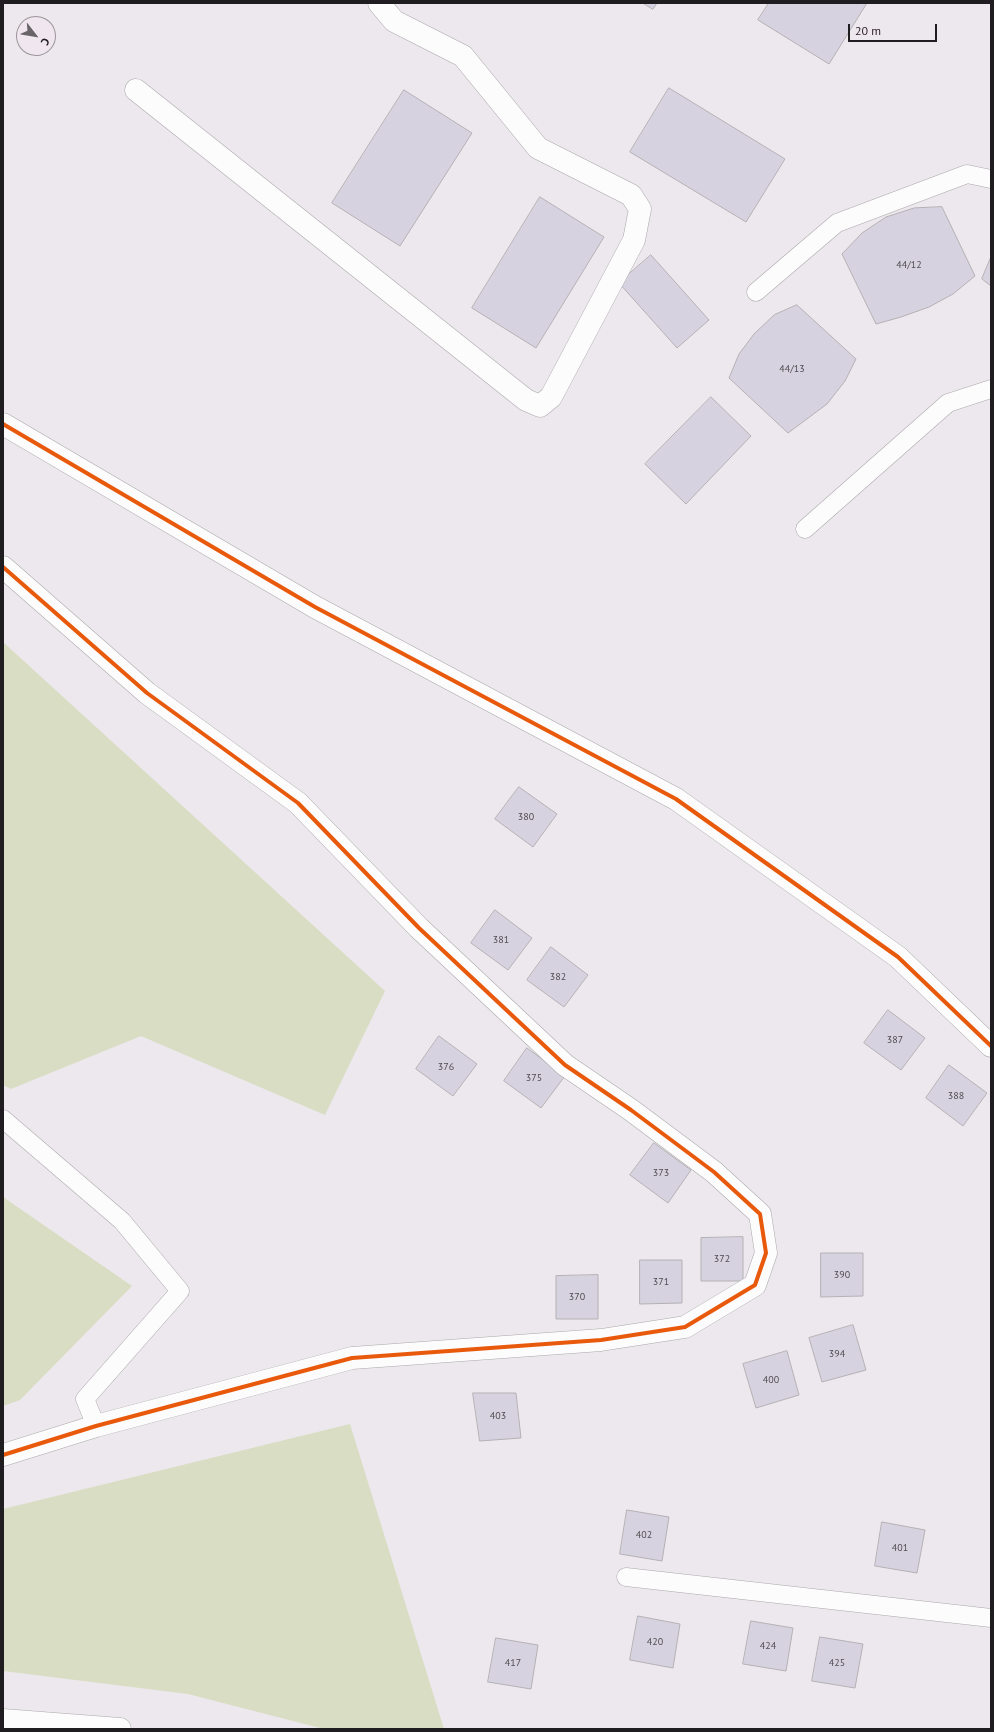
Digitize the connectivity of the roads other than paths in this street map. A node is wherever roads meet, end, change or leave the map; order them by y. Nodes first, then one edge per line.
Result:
1 (379, 3) edge
2 (136, 90) dead end
3 (991, 179) edge
4 (756, 292) dead end
5 (991, 389) edge
6 (3, 424) edge
7 (805, 529) dead end
8 (3, 567) edge
9 (991, 1046) edge
10 (3, 1119) edge
11 (96, 1426) junction
12 (3, 1456) edge
13 (626, 1577) dead end
14 (991, 1618) edge
15 (3, 1720) edge
16 (120, 1729) edge

1 - 2 street
3 - 4 lane
5 - 7 lane
6 - 9 street
8 - 11 street
10 - 11 lane
11 - 12 street
13 - 14 lane
15 - 16 street

